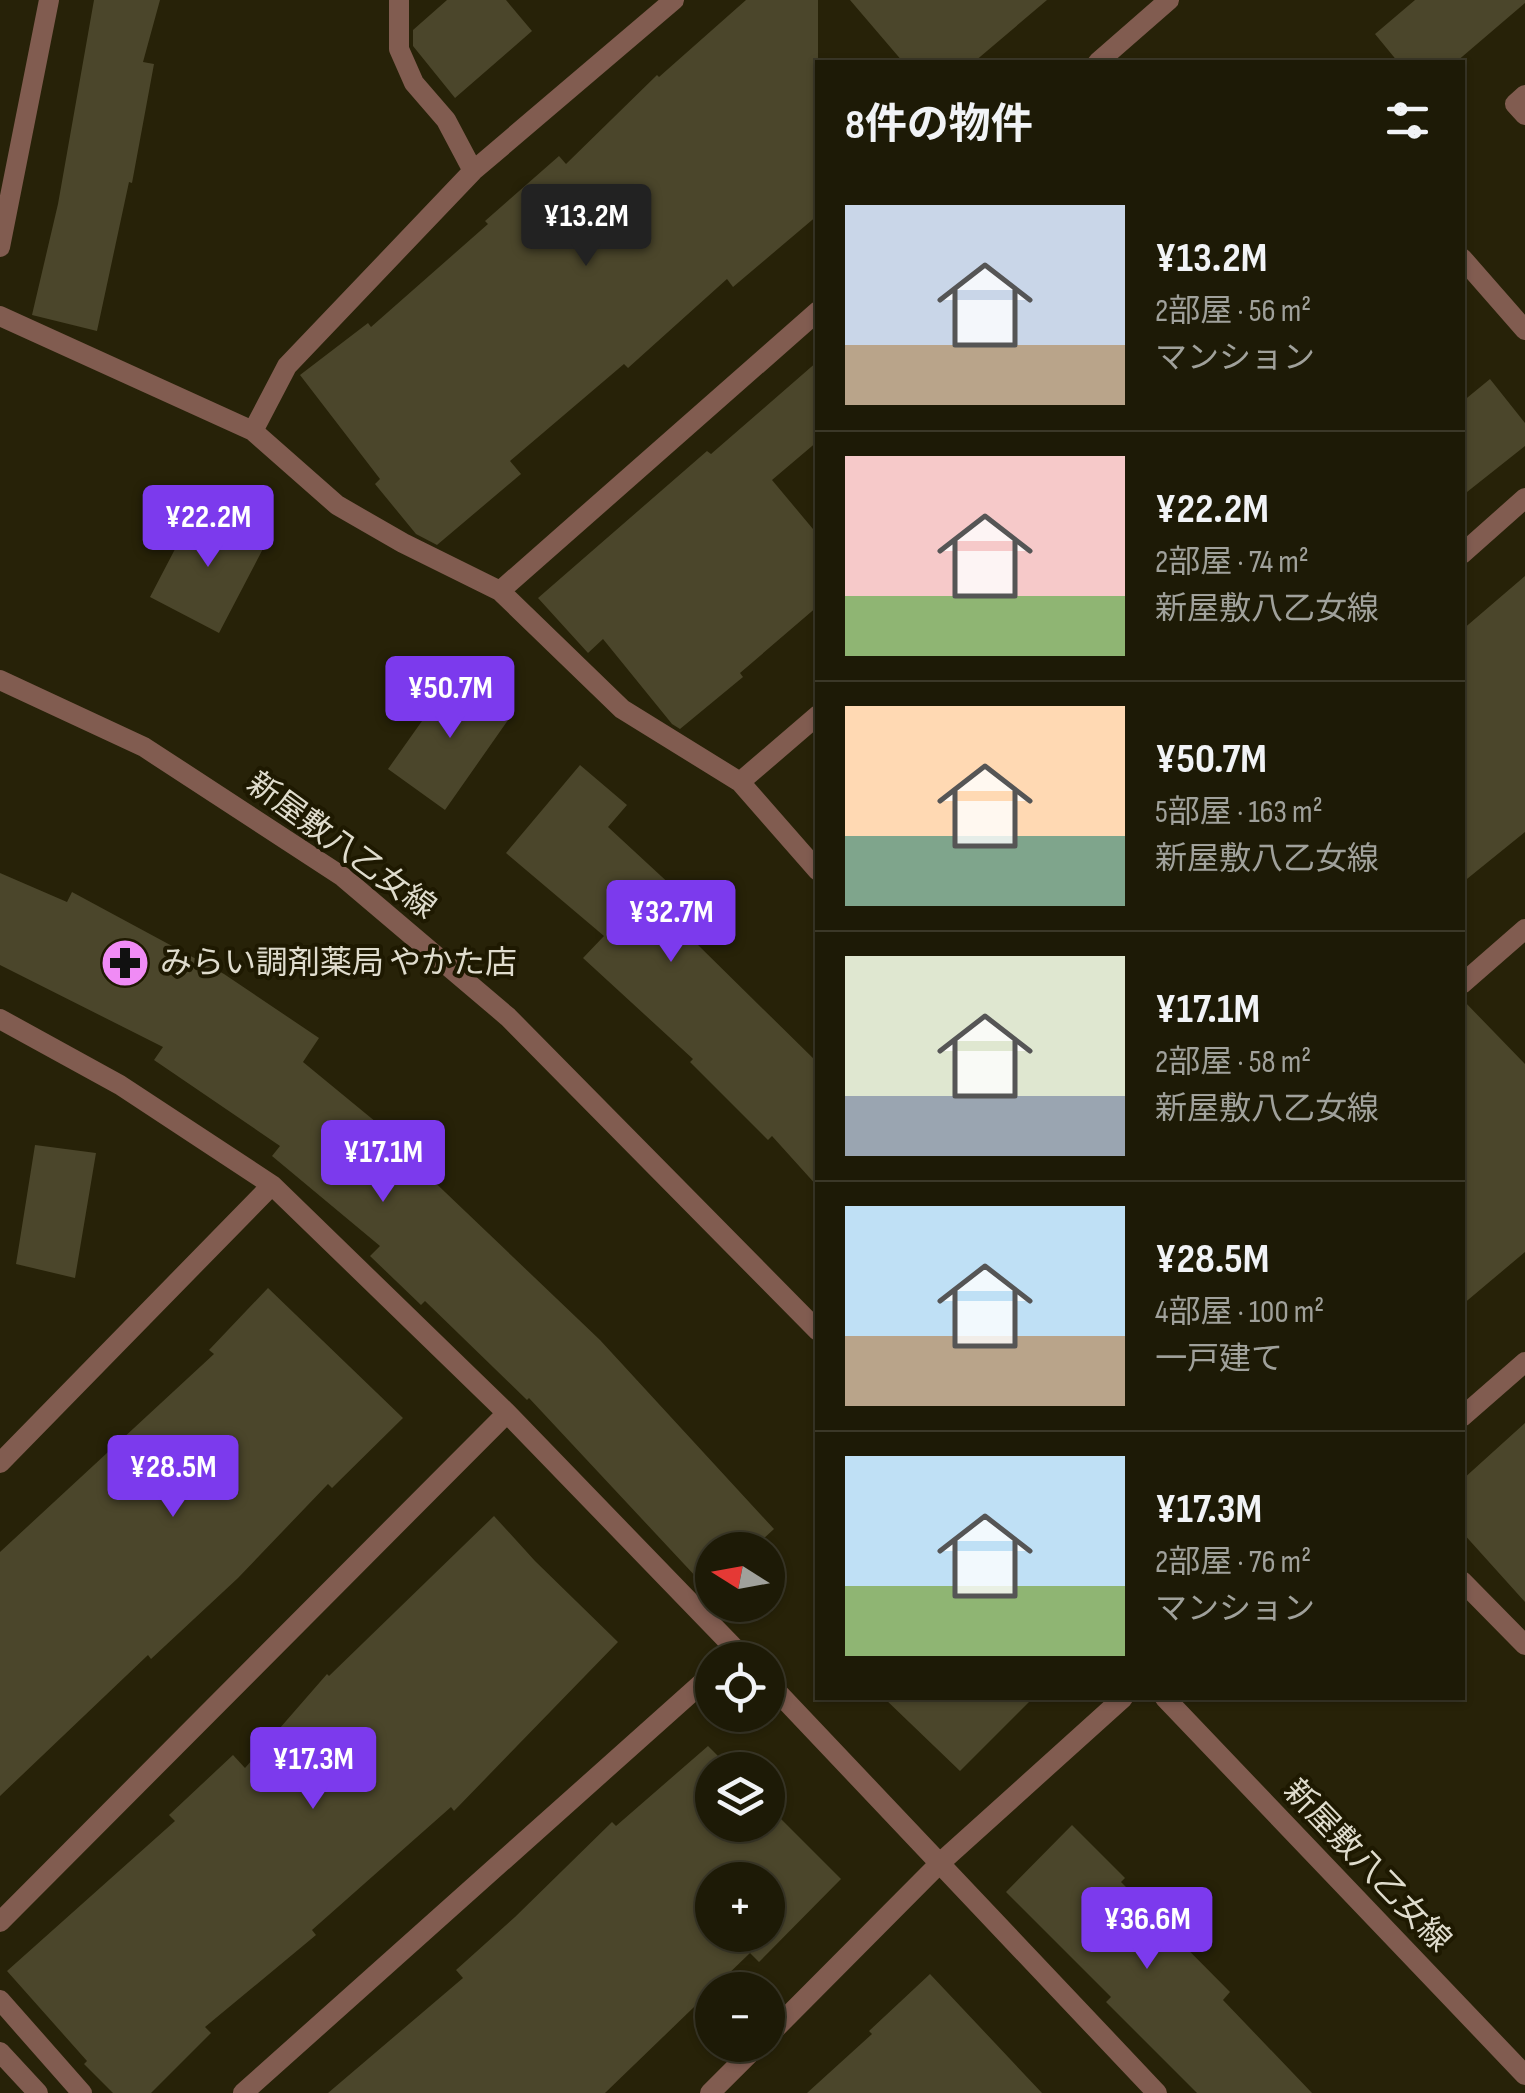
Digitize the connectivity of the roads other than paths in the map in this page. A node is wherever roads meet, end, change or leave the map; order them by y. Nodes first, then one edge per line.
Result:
1 (49, 0) edge
2 (399, 0) edge
3 (674, 0) edge
4 (1169, 0) edge
5 (1100, 60) edge
6 (1525, 95) edge
7 (1525, 115) edge
8 (473, 171) junction
9 (0, 247) edge
10 (1465, 261) edge
11 (815, 313) edge
12 (0, 316) edge
13 (1525, 330) edge
14 (253, 431) junction
15 (1525, 498) edge
16 (1465, 551) edge
17 (500, 591) junction
18 (0, 680) edge
19 (815, 718) edge
20 (740, 782) junction
21 (815, 869) edge
22 (1525, 929) edge
23 (1465, 981) edge
24 (0, 1019) edge
25 (272, 1185) junction
26 (815, 1328) edge
27 (1525, 1362) edge
28 (506, 1413) junction
29 (1465, 1414) edge
30 (0, 1463) edge
31 (1465, 1584) edge
32 (724, 1642) edge
33 (1525, 1645) edge
34 (695, 1689) edge
35 (785, 1700) edge
36 (1122, 1700) edge
37 (1167, 1700) edge
38 (940, 1863) junction
39 (0, 1922) edge
40 (0, 2000) edge
41 (785, 2019) edge
42 (0, 2052) edge
43 (741, 2062) edge
44 (1525, 2075) edge
45 (38, 2093) edge
46 (82, 2093) edge
47 (243, 2093) edge
48 (710, 2093) edge
49 (1158, 2093) edge

1 - 9 street
2 - 8 street
3 - 8 street
4 - 5 street
6 - 7 street
8 - 14 street
10 - 13 street
11 - 17 street
12 - 14 street
14 - 17 street
15 - 16 street
17 - 20 street
18 - 26 street, 新屋敷八乙女線
19 - 20 street
20 - 21 street
22 - 23 street
24 - 25 street
25 - 28 street
25 - 30 street
27 - 29 street
28 - 32 street
28 - 39 street
31 - 33 street
34 - 47 street
35 - 38 street
36 - 38 street
37 - 44 street, 新屋敷八乙女線
38 - 41 street
38 - 49 street
40 - 46 street
42 - 45 street
43 - 48 street

